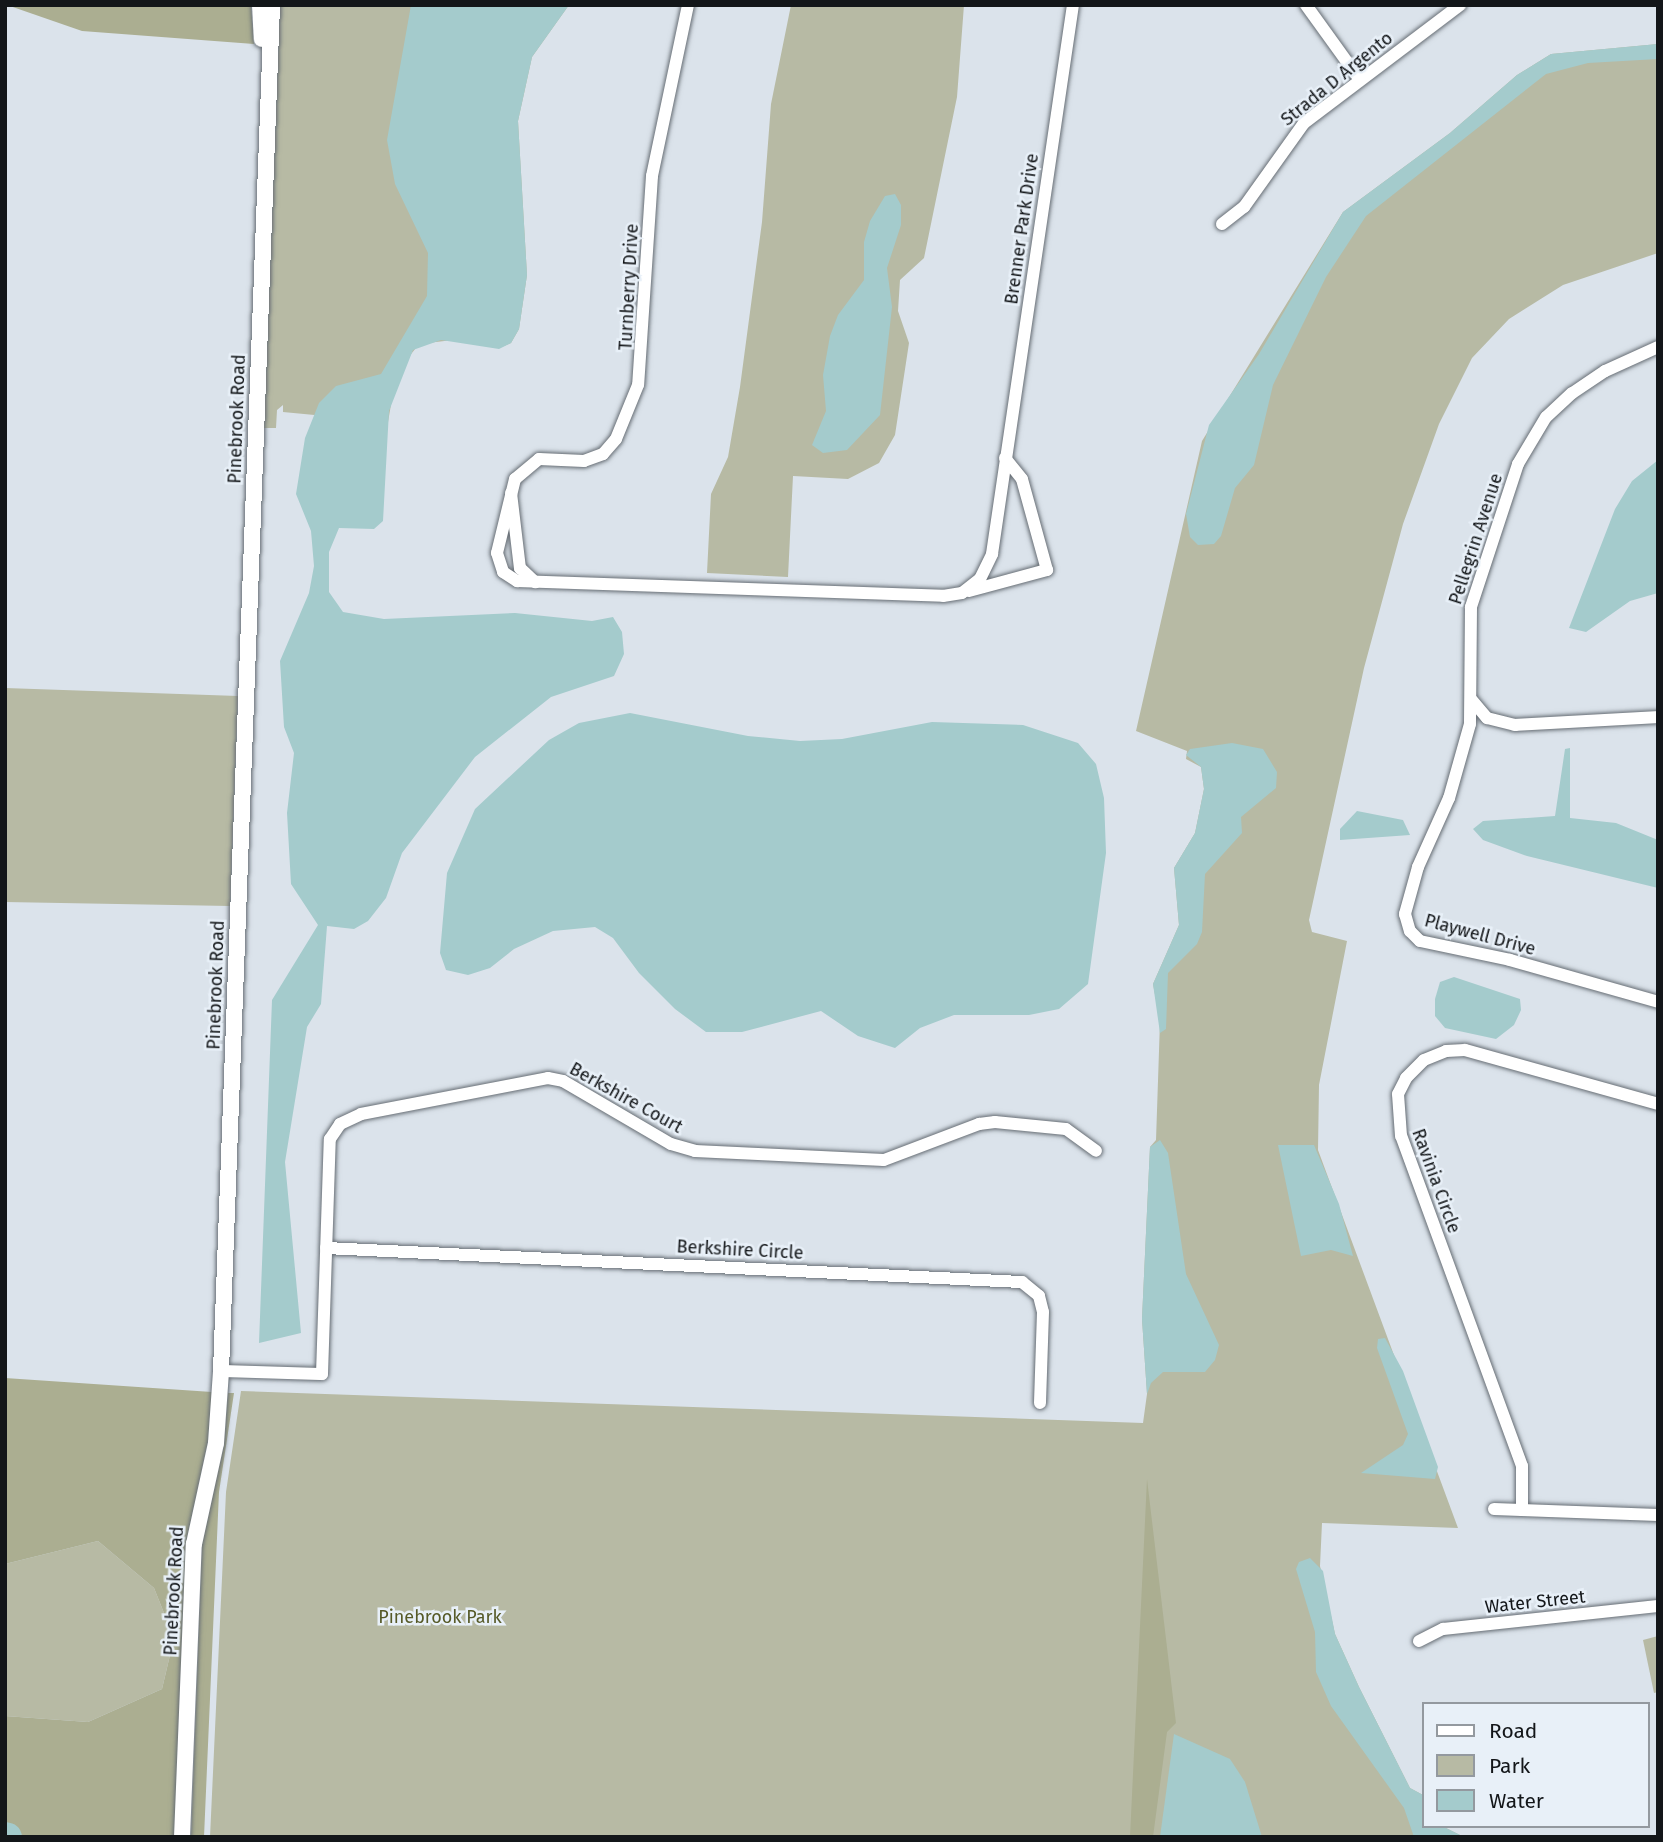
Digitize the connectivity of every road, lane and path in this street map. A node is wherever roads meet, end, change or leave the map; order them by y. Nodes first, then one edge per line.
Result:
1 (260, 5) edge
2 (272, 5) edge
3 (688, 5) edge
4 (1073, 5) edge
5 (1306, 5) edge
6 (1460, 5) edge
7 (1360, 80) junction
8 (267, 133) junction
9 (1222, 224) dead end
10 (1658, 347) edge
11 (1005, 458) junction
12 (511, 492) junction
13 (536, 582) junction
14 (962, 593) junction
15 (1471, 699) junction
16 (1658, 717) edge
17 (1658, 1002) edge
18 (1658, 1104) edge
19 (1096, 1151) dead end
20 (326, 1248) junction
21 (221, 1371) junction
22 (1040, 1403) dead end
23 (1494, 1509) dead end
24 (1522, 1510) junction
25 (1658, 1514) edge
26 (1658, 1606) edge
27 (1419, 1641) dead end
28 (182, 1837) edge

1 - 8 street, Pinebrook Road
2 - 8 street, Pinebrook Road
3 - 12 street, Turnberry Drive
4 - 11 street, Brenner Park Drive
5 - 7 street
6 - 7 street, Strada D Argento
7 - 9 street, Strada D Argento
8 - 21 street, Pinebrook Road
10 - 15 street, Pellegrin Avenue
11 - 14 street, Brenner Park Drive
11 - 14 street
12 - 13 street
12 - 13 street, Turnberry Drive
13 - 14 street
15 - 16 street
15 - 17 street, Playwell Drive
18 - 24 street, Ravinia Circle
19 - 20 street, Berkshire Court
20 - 21 street, Berkshire Court
20 - 22 street, Berkshire Circle
21 - 28 street, Pinebrook Road
23 - 24 street
24 - 25 street
26 - 27 street, Water Street

